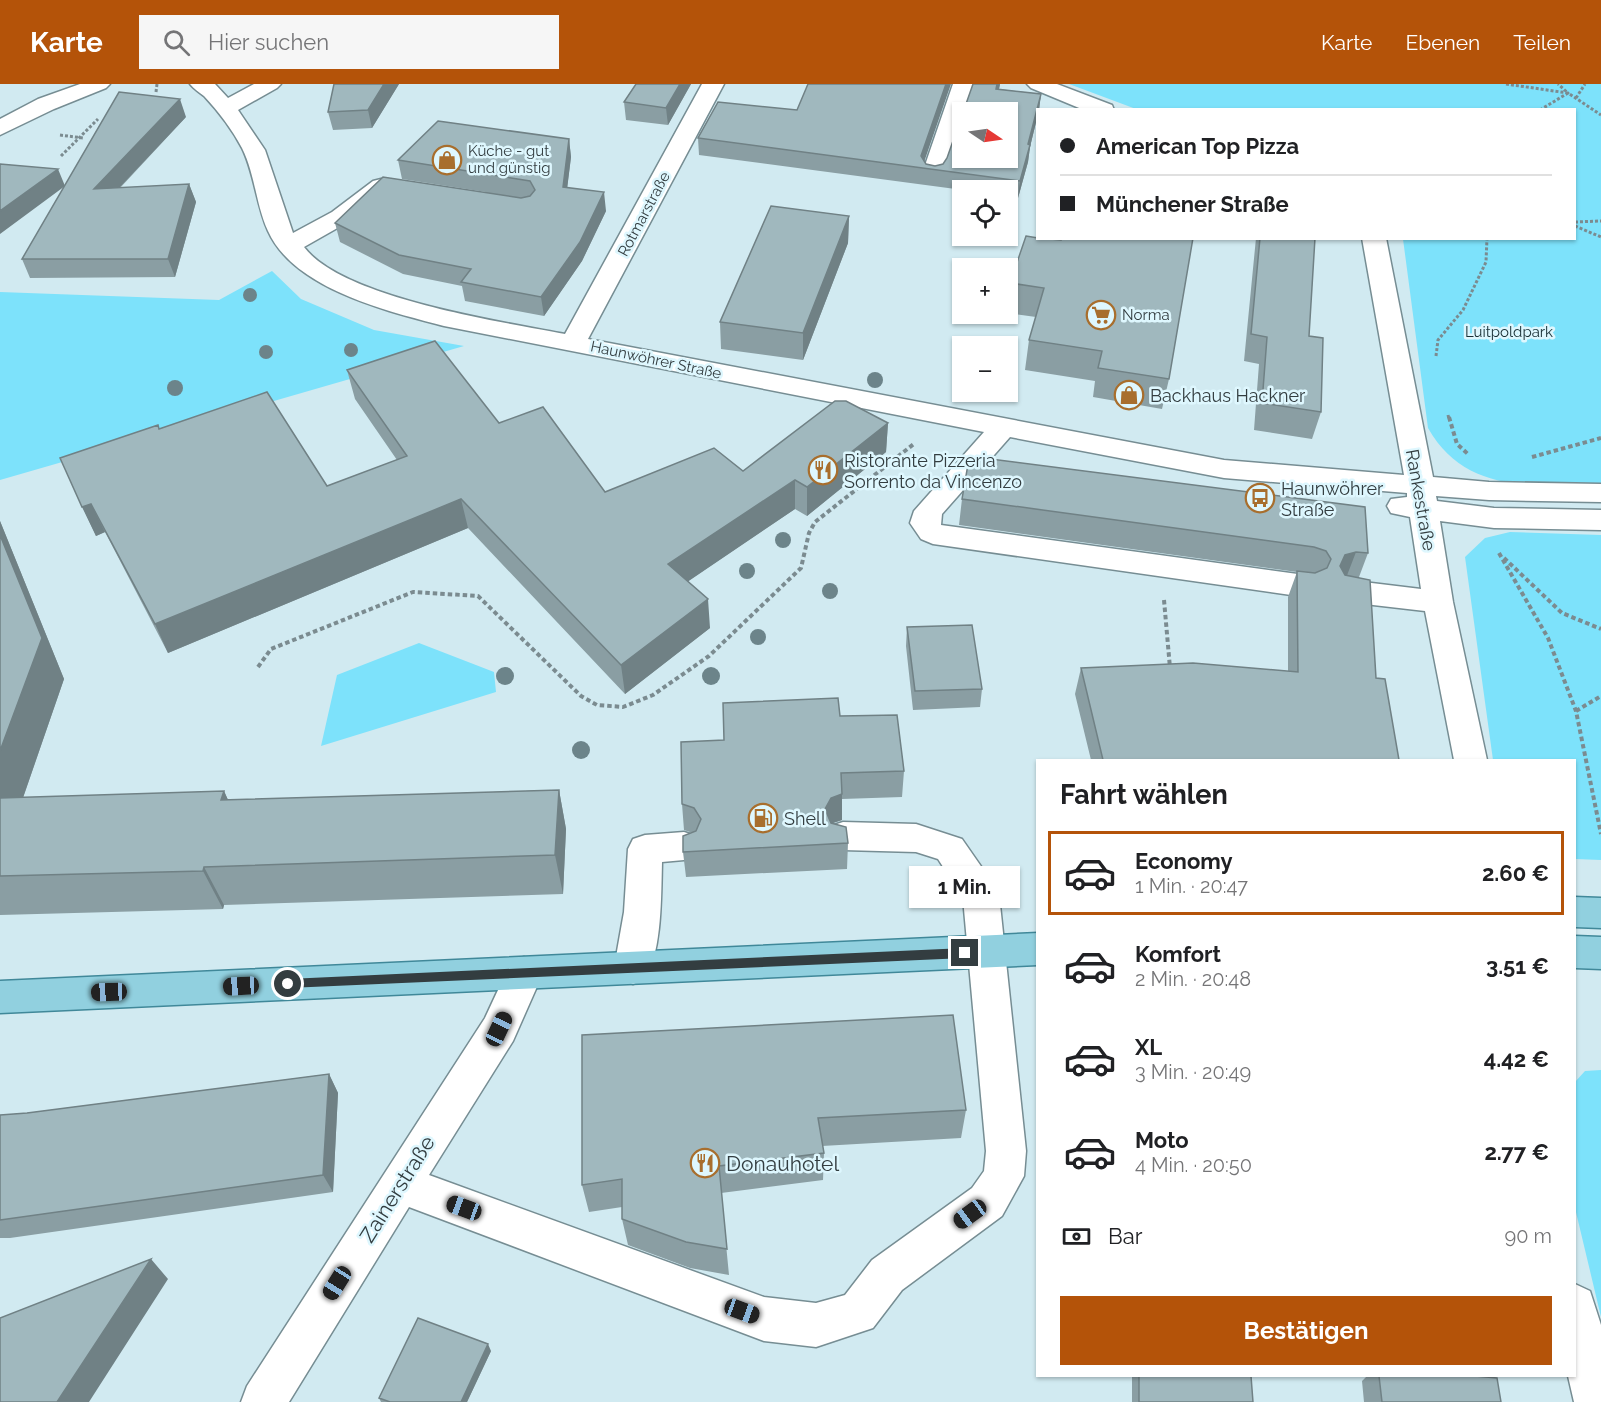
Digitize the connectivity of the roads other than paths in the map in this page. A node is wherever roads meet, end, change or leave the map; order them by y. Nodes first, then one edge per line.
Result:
1 (99, 84) edge
2 (201, 84) edge
3 (270, 84) edge
4 (713, 84) edge
5 (963, 84) edge
6 (1038, 84) edge
7 (226, 108) junction
8 (1099, 108) edge
9 (0, 128) edge
10 (933, 174) edge
11 (406, 189) edge
12 (1374, 240) edge
13 (290, 245) junction
14 (573, 343) junction
15 (1003, 428) junction
16 (1601, 493) edge
17 (1421, 497) junction
18 (1601, 520) edge
19 (1305, 586) edge
20 (1347, 591) edge
21 (1438, 602) junction
22 (1470, 759) edge
23 (843, 836) edge
24 (684, 846) edge
25 (1576, 912) edge
26 (1601, 913) edge
27 (1036, 949) edge
28 (987, 952) junction
29 (1576, 952) edge
30 (1601, 953) edge
31 (633, 968) junction
32 (524, 973) junction
33 (0, 997) edge
34 (399, 1184) junction
35 (1576, 1311) edge
36 (263, 1402) edge
37 (1596, 1402) edge

1 - 9 street
2 - 7 street, Haunwöhrer Straße
3 - 7 street
4 - 14 street, Rotmarstraße
5 - 10 street
6 - 8 street
7 - 13 street, Haunwöhrer Straße
11 - 13 street
12 - 17 street, Rankestraße
13 - 14 street, Haunwöhrer Straße
14 - 15 street, Haunwöhrer Straße
15 - 17 street, Haunwöhrer Straße
15 - 19 street
16 - 17 street, Haunwöhrer Straße
17 - 18 street, Haunwöhrer Straße
17 - 21 street, Rankestraße
20 - 21 street
21 - 22 street, Rankestraße
23 - 28 street
24 - 31 street
25 - 26 main road
27 - 28 main road
28 - 31 main road
28 - 34 street
29 - 30 main road
31 - 32 main road
32 - 33 main road
32 - 34 street, Zainerstraße
34 - 36 street, Zainerstraße
35 - 37 street

